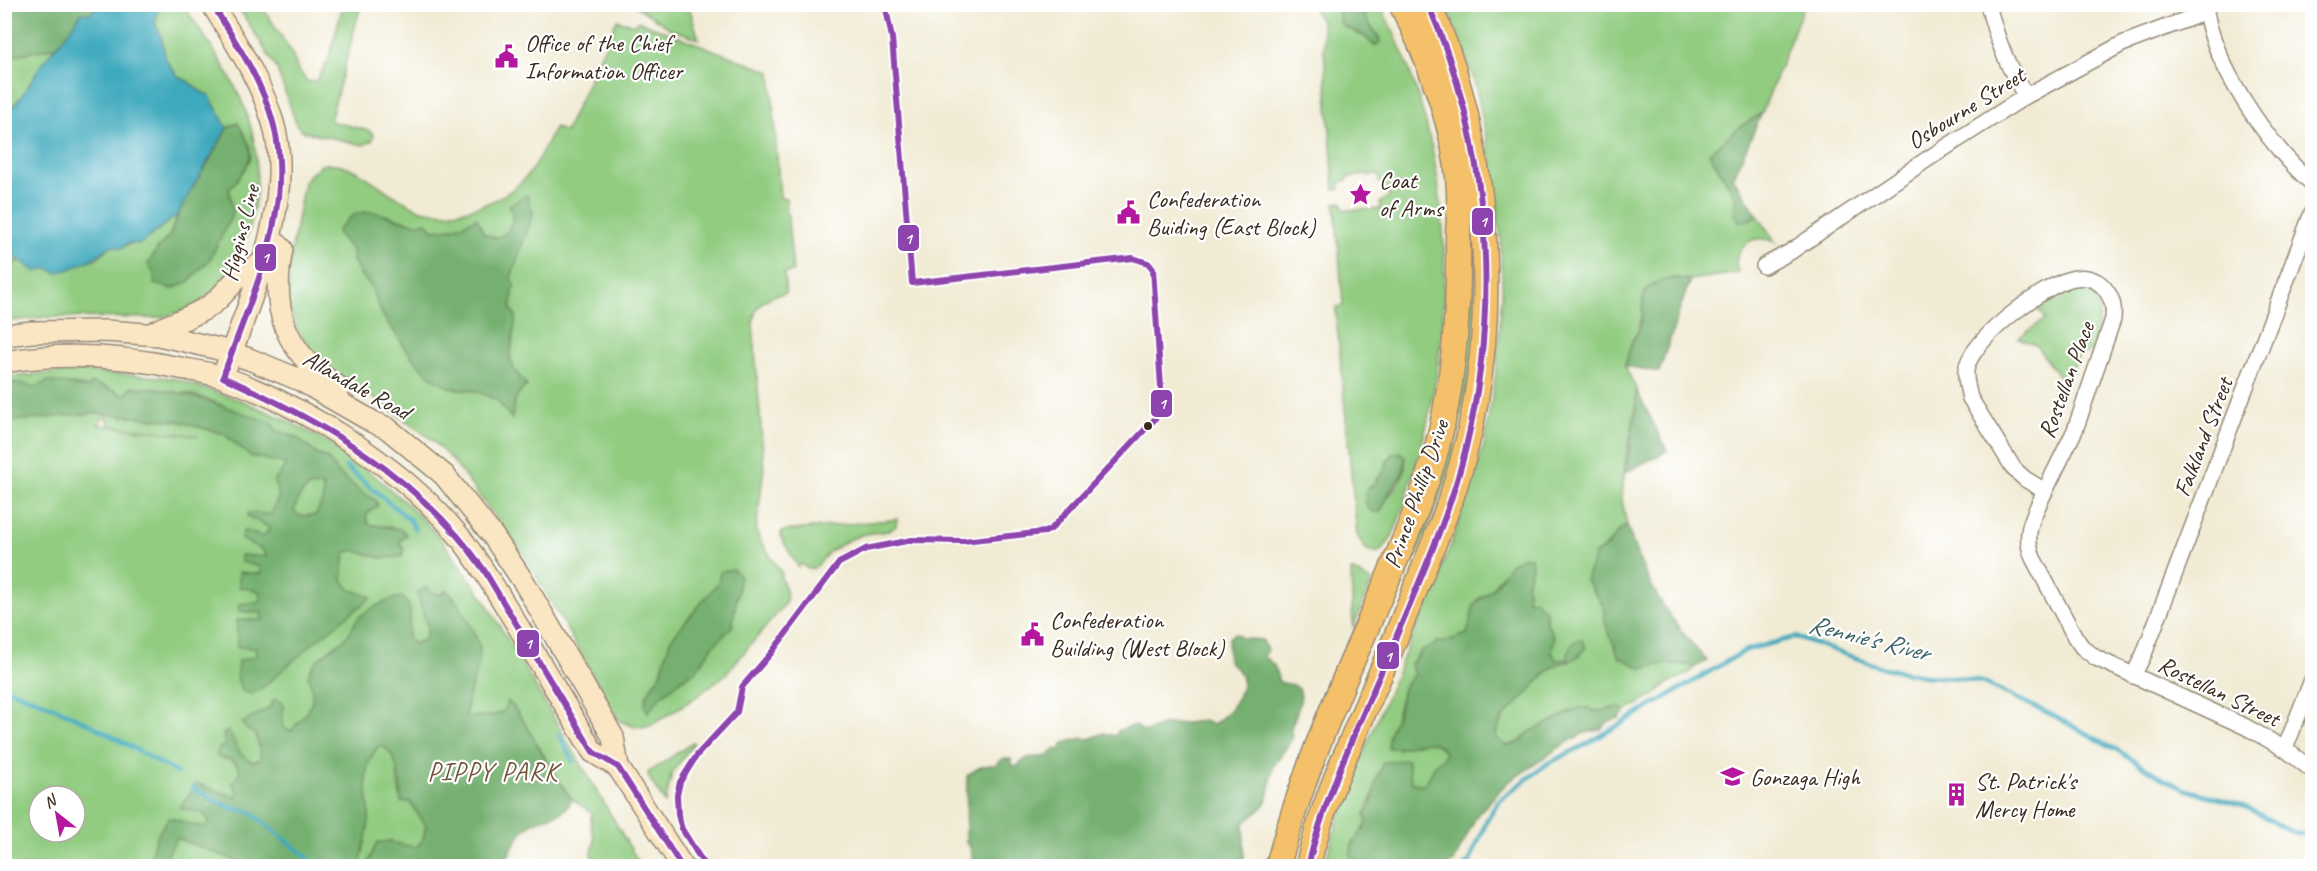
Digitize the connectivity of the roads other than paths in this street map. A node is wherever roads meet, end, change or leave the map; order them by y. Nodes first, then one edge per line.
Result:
1 (212, 4) edge
2 (1401, 4) edge
3 (1428, 4) edge
4 (1988, 4) edge
5 (2205, 8) edge
6 (2026, 96) junction
7 (2313, 183) edge
8 (2313, 213) edge
9 (270, 237) junction
10 (262, 263) junction
11 (1764, 266) dead end
12 (151, 334) junction
13 (4, 335) edge
14 (231, 353) junction
15 (4, 362) edge
16 (223, 377) junction
17 (387, 428) junction
18 (2045, 491) junction
19 (2133, 676) junction
20 (2313, 680) edge
21 (2285, 749) junction
22 (618, 767) junction
23 (2313, 770) edge
24 (682, 867) edge
25 (1278, 867) edge
26 (1308, 867) edge

1 - 9 main road, Higgins Line
2 - 25 main road, Prince Phillip Drive
3 - 26 main road, Prince Phillip Drive
4 - 6 street
5 - 6 street, Osbourne Street
5 - 7 street
6 - 11 street, Osbourne Street
8 - 19 street, Falkland Street
9 - 10 main road, Higgins Line
9 - 17 main road
10 - 12 main road
10 - 14 main road, Higgins Line
12 - 13 main road, Allandale Road
12 - 14 main road, Allandale Road
14 - 16 main road, Higgins Line
14 - 17 main road, Allandale Road
15 - 16 main road, Allandale Road
16 - 22 main road, Allandale Road
17 - 22 main road, Allandale Road
18 - 18 street, Rostellan Place
18 - 19 street, Rostellan Place
19 - 21 street, Rostellan Street
20 - 21 street
21 - 23 street, Rostellan Street
22 - 24 main road, Allandale Road

